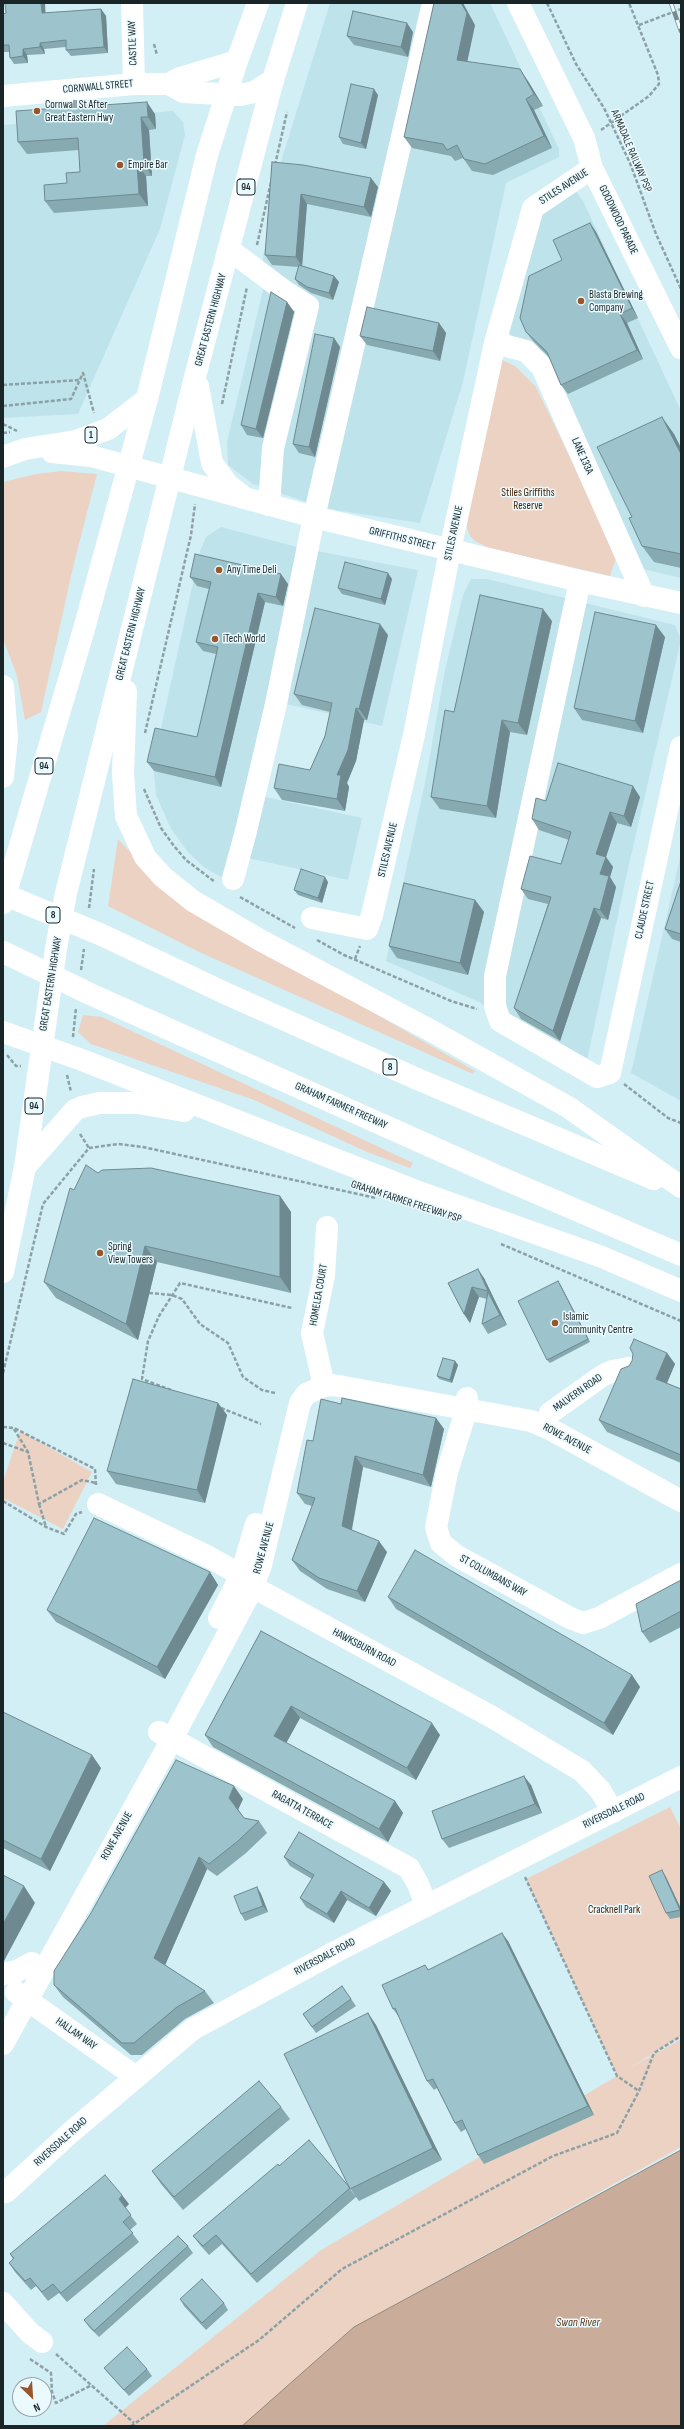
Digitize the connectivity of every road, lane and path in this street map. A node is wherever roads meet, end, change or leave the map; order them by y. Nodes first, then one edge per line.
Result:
1 (132, 3) edge
2 (258, 3) edge
3 (297, 3) edge
4 (433, 3) edge
5 (518, 3) edge
6 (547, 3) edge
7 (629, 3) edge
8 (681, 9) edge
9 (639, 25) junction
10 (237, 61) junction
11 (273, 80) junction
12 (134, 84) junction
13 (169, 84) junction
14 (226, 95) junction
15 (3, 96) edge
16 (287, 111) dead end
17 (612, 124) junction
18 (584, 138) junction
19 (275, 166) edge
20 (592, 168) junction
21 (273, 174) edge
22 (230, 250) junction
23 (252, 267) junction
24 (681, 289) edge
25 (495, 342) junction
26 (681, 348) edge
27 (196, 373) junction
28 (80, 380) junction
29 (3, 385) edge
30 (147, 399) junction
31 (3, 406) edge
32 (220, 411) dead end
33 (95, 418) dead end
34 (3, 424) edge
35 (3, 433) edge
36 (18, 438) junction
37 (3, 457) edge
38 (128, 466) junction
39 (171, 478) junction
40 (245, 498) junction
41 (269, 505) junction
42 (314, 518) junction
43 (450, 550) junction
44 (580, 581) junction
45 (644, 596) junction
46 (681, 603) edge
47 (128, 646) junction
48 (3, 686) edge
49 (681, 747) edge
50 (3, 777) edge
51 (233, 879) dead end
52 (3, 894) edge
53 (3, 903) edge
54 (312, 918) dead end
55 (3, 952) edge
56 (3, 1032) edge
57 (42, 1045) junction
58 (610, 1074) junction
59 (231, 1119) junction
60 (681, 1124) edge
61 (25, 1167) junction
62 (681, 1188) edge
63 (381, 1200) dead end
64 (327, 1227) dead end
65 (496, 1241) dead end
66 (681, 1255) edge
67 (3, 1272) edge
68 (681, 1291) edge
69 (149, 1293) dead end
70 (172, 1295) junction
71 (292, 1308) dead end
72 (681, 1321) edge
73 (629, 1368) edge
74 (3, 1373) edge
75 (322, 1379) junction
76 (179, 1393) edge
77 (275, 1393) dead end
78 (466, 1404) junction
79 (217, 1407) edge
80 (550, 1413) junction
81 (262, 1424) dead end
82 (3, 1427) edge
83 (14, 1428) junction
84 (3, 1443) edge
85 (28, 1452) junction
86 (681, 1486) edge
87 (97, 1494) junction
88 (3, 1501) edge
89 (681, 1501) edge
90 (39, 1504) junction
91 (46, 1527) junction
92 (681, 1574) edge
93 (247, 1581) junction
94 (166, 1736) junction
95 (681, 1777) edge
96 (613, 1812) junction
97 (516, 1858) junction
98 (426, 1905) junction
99 (15, 1989) edge
100 (3, 2014) edge
101 (681, 2036) edge
102 (3, 2044) edge
103 (136, 2077) junction
104 (639, 2091) junction
105 (6, 2192) dead end
106 (3, 2303) edge
107 (42, 2342) joint
108 (24, 2355) dead end
109 (92, 2385) junction
110 (134, 2423) junction
111 (131, 2426) edge

1 - 12 main road, CASTLE WAY
2 - 10 main road, 94
3 - 11 main road, GREAT EASTERN HIGHWAY / 94
4 - 42 main road
5 - 18 main road, GOODWOOD PARADE
6 - 17 path, ARMADALE RAILWAY PSP
7 - 9 path
8 - 9 path
9 - 17 path
10 - 13 main road, CORNWALL STREET
10 - 14 main road, 94
11 - 14 main road, CORNWALL STREET
11 - 22 main road, GREAT EASTERN HIGHWAY / 94
12 - 13 main road, CORNWALL STREET
12 - 15 main road, CORNWALL STREET
13 - 14 main road, CORNWALL STREET
14 - 30 main road, 94
16 - 19 path
17 - 18 path
17 - 24 path, ARMADALE RAILWAY PSP
18 - 20 main road, GOODWOOD PARADE
20 - 25 main road, STILES AVENUE
20 - 26 main road, GOODWOOD PARADE
21 - 23 path
22 - 23 main road
22 - 27 main road, GREAT EASTERN HIGHWAY / 94
23 - 32 path
23 - 41 main road
25 - 43 main road, STILES AVENUE
25 - 45 main road, LANE 133A
27 - 39 main road, GREAT EASTERN HIGHWAY / 94
27 - 40 main road
28 - 29 path
28 - 31 path
28 - 33 path
30 - 36 main road, 1
30 - 38 main road, 94
34 - 36 path
35 - 36 path
36 - 37 main road, 1
36 - 38 main road, 1
38 - 39 main road, 1
38 - 53 main road, 94
39 - 40 main road, GRIFFITHS STREET
39 - 47 main road, GREAT EASTERN HIGHWAY / 94
40 - 41 main road, GRIFFITHS STREET
41 - 42 main road, GRIFFITHS STREET
42 - 43 main road, GRIFFITHS STREET
42 - 51 main road
43 - 44 main road, GRIFFITHS STREET
43 - 54 main road, STILES AVENUE
44 - 45 main road, GRIFFITHS STREET
44 - 58 main road
45 - 46 main road, GRIFFITHS STREET
47 - 57 main road, GREAT EASTERN HIGHWAY / 94
47 - 62 main road
48 - 50 main road
49 - 58 main road, CLAUDE STREET
52 - 62 main road, 8
55 - 66 main road, GRAHAM FARMER FREEWAY
56 - 57 main road
57 - 59 main road
57 - 61 main road, GREAT EASTERN HIGHWAY / 94
58 - 60 path
59 - 61 main road
59 - 68 main road
61 - 67 main road, GREAT EASTERN HIGHWAY / 94
63 - 74 path, GRAHAM FARMER FREEWAY PSP
64 - 75 main road, HOMELEA COURT
65 - 72 path
69 - 70 path
70 - 71 path
70 - 76 path
70 - 77 path
73 - 80 main road, MALVERN ROAD
75 - 78 main road, ROWE AVENUE
75 - 93 main road, ROWE AVENUE
78 - 80 main road, ROWE AVENUE
78 - 89 main road, ROWE AVENUE
78 - 92 main road, ST COLUMBANS WAY
79 - 81 path
80 - 86 main road, ROWE AVENUE
82 - 83 path
83 - 85 path
83 - 87 path
84 - 85 path
85 - 90 path
87 - 90 path
87 - 91 path
87 - 93 main road, HAWKSBURN ROAD
88 - 91 path
90 - 91 path
93 - 94 main road, ROWE AVENUE
93 - 96 main road, HAWKSBURN ROAD
94 - 98 main road, RAGATTA TERRACE
94 - 99 main road, ROWE AVENUE
94 - 99 main road, ROWE AVENUE
95 - 96 main road, RIVERSDALE ROAD
96 - 97 main road, RIVERSDALE ROAD
97 - 98 main road, RIVERSDALE ROAD
97 - 104 path
98 - 103 main road, RIVERSDALE ROAD
99 - 100 main road, ROWE AVENUE
99 - 102 main road, ROWE AVENUE
99 - 103 main road, HALLAM WAY
101 - 104 path
103 - 105 main road, RIVERSDALE ROAD
104 - 110 path
106 - 107 main road
107 - 109 path
108 - 109 path
109 - 110 path
110 - 111 path

